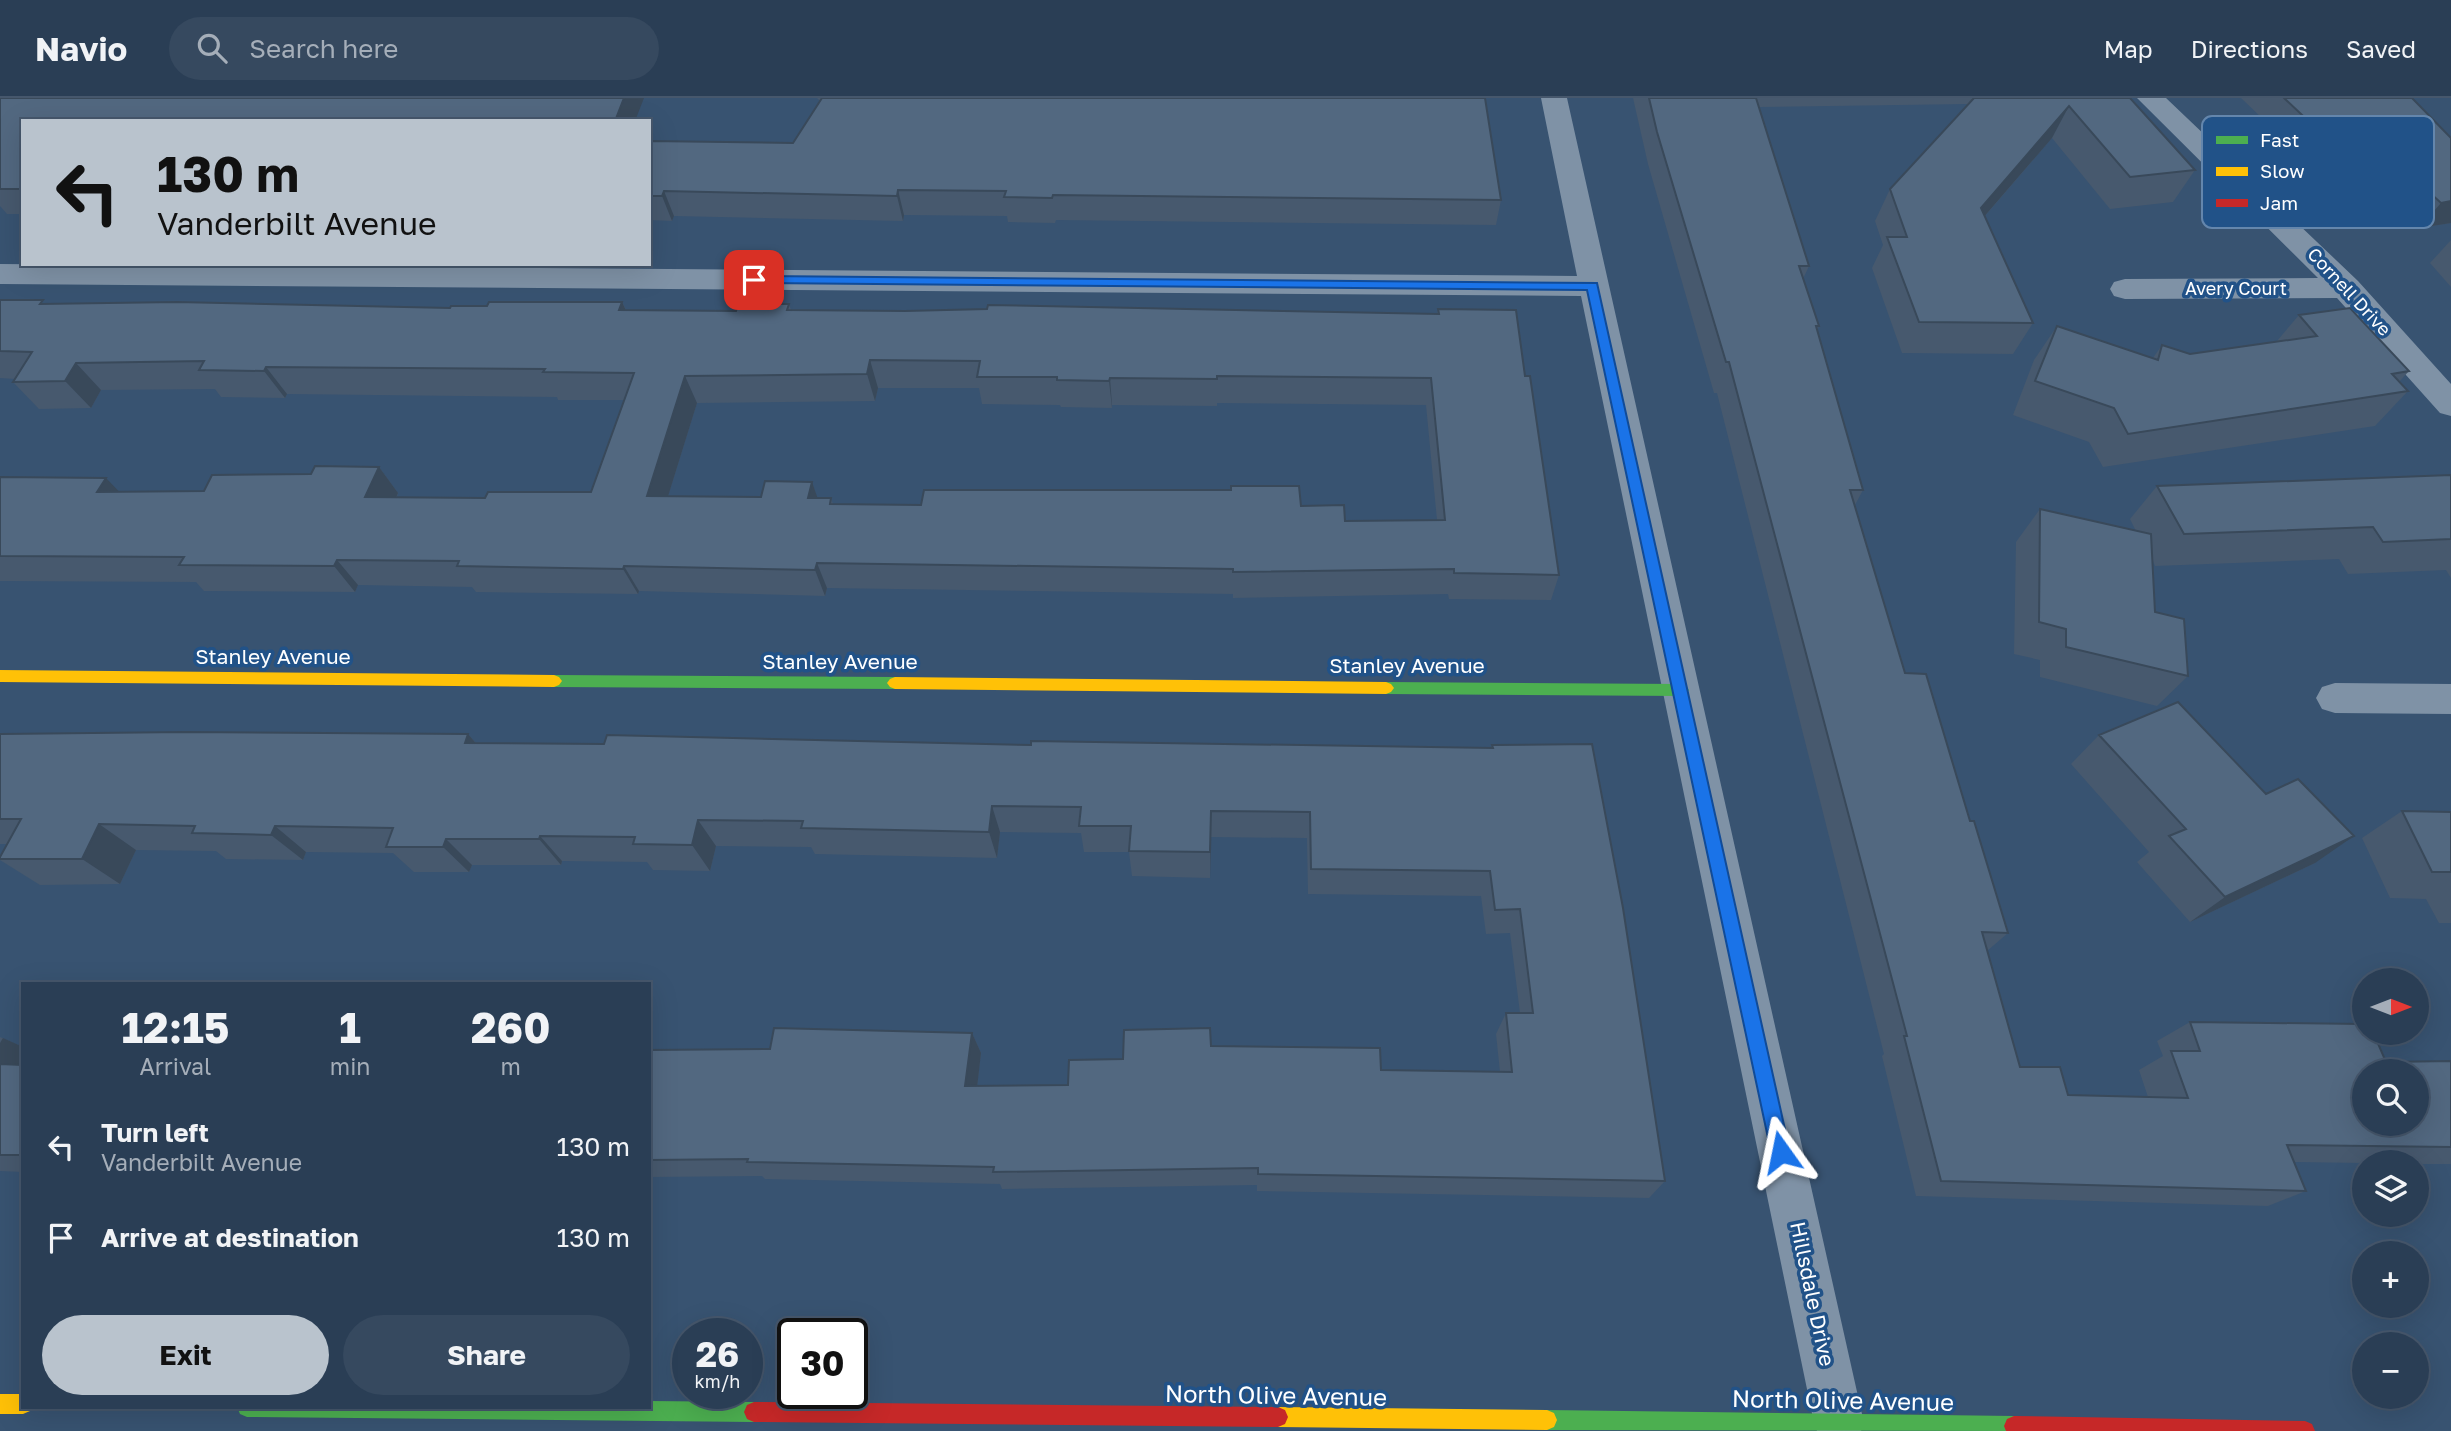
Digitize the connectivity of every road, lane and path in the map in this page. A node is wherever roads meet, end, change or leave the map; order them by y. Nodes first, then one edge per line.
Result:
1 (1554, 98) edge
2 (2150, 98) edge
3 (2202, 147) edge
4 (2288, 228) edge
5 (0, 274) edge
6 (1592, 286) junction
7 (2347, 288) junction
8 (2125, 289) dead end
9 (2451, 405) edge
10 (0, 676) edge
11 (1681, 690) junction
12 (2335, 698) dead end
13 (2451, 699) edge
14 (0, 1404) edge
15 (21, 1404) edge
16 (276, 1409) edge
17 (435, 1420) edge
18 (1839, 1423) junction
19 (1259, 1425) edge
20 (2305, 1431) edge

1 - 6 street, Hillsdale Drive
2 - 3 street, Cornell Drive
4 - 7 street, Cornell Drive
5 - 6 street
6 - 11 street, Hillsdale Drive
7 - 8 street, Avery Court
7 - 9 street, Cornell Drive
10 - 11 street, Stanley Avenue
11 - 18 street, Hillsdale Drive
12 - 13 street
14 - 15 street
16 - 17 street, North Olive Avenue
17 - 19 street, North Olive Avenue
18 - 19 street, North Olive Avenue
18 - 20 street, North Olive Avenue

